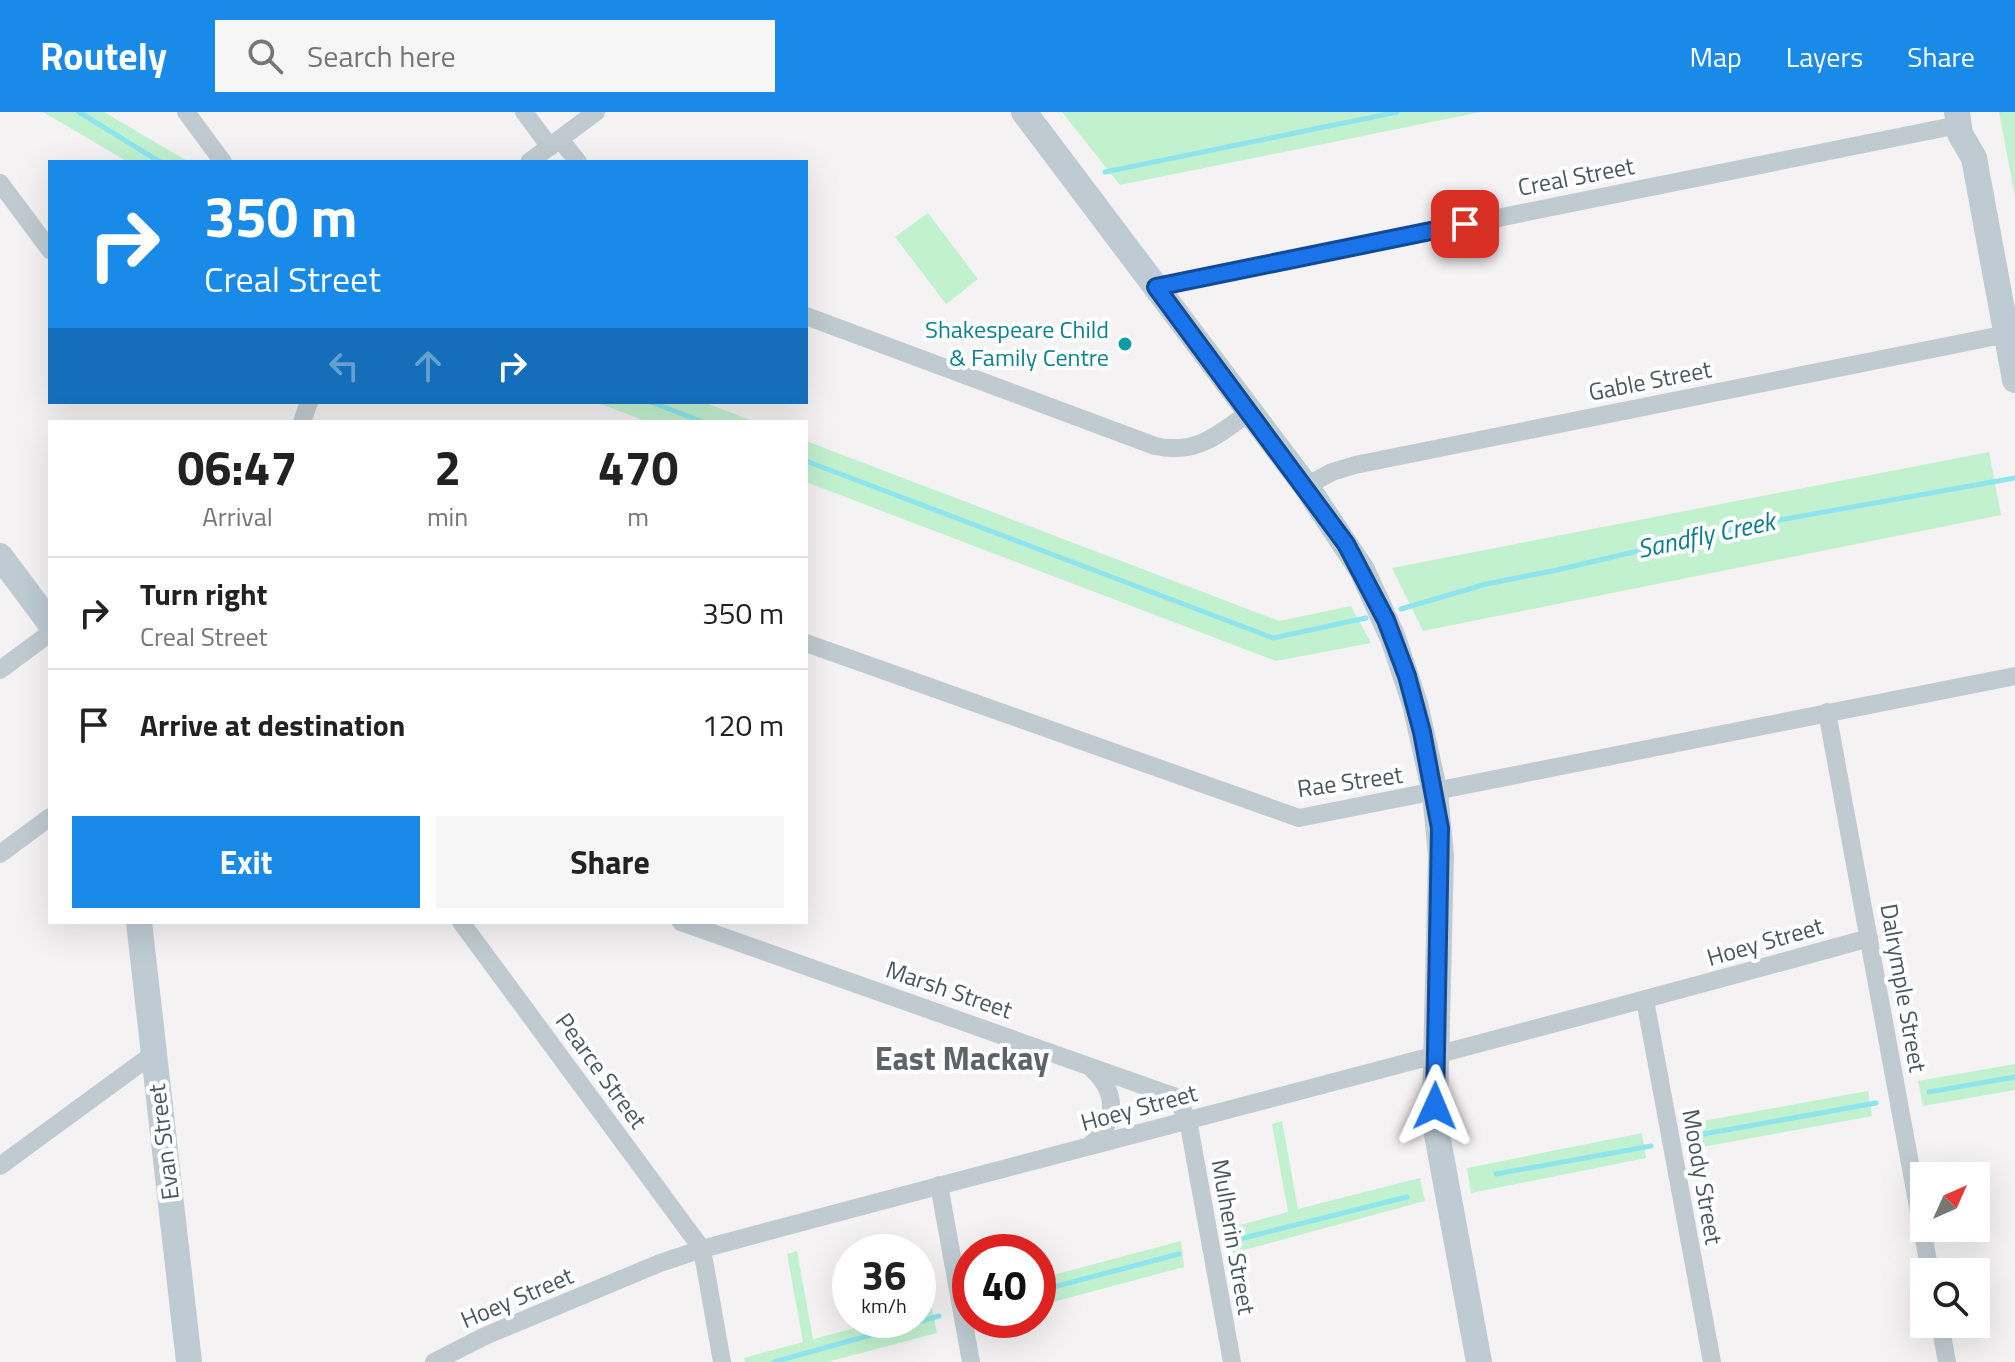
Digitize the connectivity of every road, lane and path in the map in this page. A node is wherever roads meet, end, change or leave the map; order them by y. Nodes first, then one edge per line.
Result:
1 (186, 112) edge
2 (524, 112) edge
3 (596, 112) edge
4 (1024, 112) edge
5 (1958, 118) edge
6 (555, 143) junction
7 (222, 160) edge
8 (532, 160) edge
9 (576, 160) edge
10 (0, 183) edge
11 (48, 247) edge
12 (1156, 287) junction
13 (808, 317) edge
14 (2007, 334) junction
15 (2015, 380) edge
16 (1250, 412) junction
17 (1306, 486) junction
18 (0, 556) edge
19 (48, 620) edge
20 (48, 634) edge
21 (808, 644) edge
22 (0, 670) edge
23 (2015, 676) edge
24 (1827, 712) junction
25 (1435, 793) junction
26 (48, 818) edge
27 (0, 854) edge
28 (139, 924) edge
29 (462, 924) edge
30 (687, 924) edge
31 (1869, 938) junction
32 (1645, 1000) junction
33 (153, 1054) junction
34 (1435, 1054) junction
35 (1083, 1063) junction
36 (1188, 1120) junction
37 (1090, 1145) junction
38 (0, 1166) edge
39 (939, 1185) junction
40 (702, 1249) junction
41 (1927, 1258) edge
42 (1943, 1338) edge
43 (183, 1360) edge
44 (441, 1360) edge
45 (722, 1362) edge
46 (971, 1362) edge
47 (1232, 1362) edge
48 (1479, 1362) edge
49 (1712, 1362) edge
50 (1947, 1362) edge

1 - 7 street
2 - 6 street
3 - 6 street
4 - 12 street
5 - 12 street, Creal Street
5 - 14 street
6 - 8 street
6 - 9 street
10 - 11 street
12 - 16 street
13 - 16 street
14 - 15 street
14 - 17 street, Gable Street
16 - 17 street
17 - 25 street
18 - 19 street
20 - 22 street
21 - 25 street, Rae Street
23 - 24 street, Rae Street
24 - 25 street, Rae Street
24 - 31 street, Dalrymple Street
25 - 34 street
26 - 27 street
28 - 33 street, Evan Street
29 - 40 street, Pearce Street
30 - 35 street, Marsh Street
31 - 32 street, Hoey Street
31 - 41 street, Dalrymple Street
32 - 34 street, Hoey Street
32 - 49 street, Moody Street
33 - 38 street
33 - 43 street, Evan Street
34 - 36 street, Hoey Street
34 - 48 street
35 - 36 street, Marsh Street
35 - 37 street
36 - 37 street, Hoey Street
36 - 47 street, Mulherin Street
37 - 39 street, Hoey Street
39 - 40 street, Hoey Street
39 - 46 street
40 - 44 street, Hoey Street
40 - 45 street
42 - 50 street

